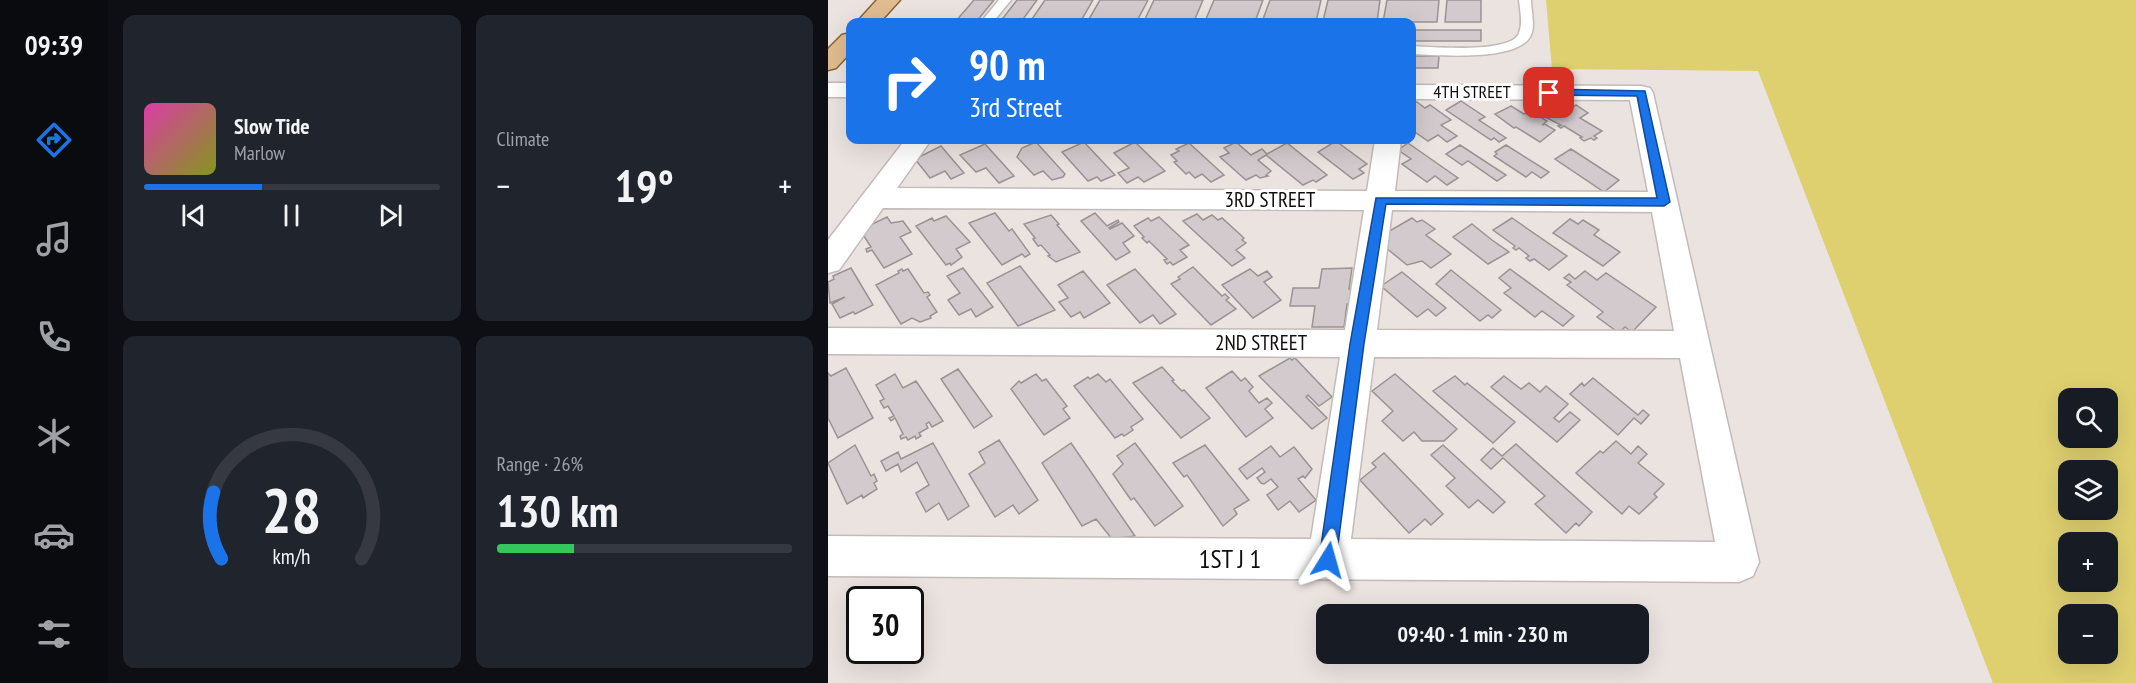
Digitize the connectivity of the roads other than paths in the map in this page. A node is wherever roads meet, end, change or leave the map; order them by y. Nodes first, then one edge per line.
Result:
1 (890, 0) edge
2 (1005, 0) edge
3 (1525, 0) edge
4 (872, 18) edge
5 (990, 18) edge
6 (846, 44) edge
7 (1416, 50) edge
8 (828, 63) edge
9 (828, 90) edge
10 (846, 90) edge
11 (1416, 92) edge
12 (915, 144) edge
13 (1387, 144) edge
14 (875, 198) junction
15 (1380, 200) junction
16 (1664, 202) junction
17 (828, 262) edge
18 (828, 341) edge
19 (1357, 344) junction
20 (1694, 345) junction
21 (828, 556) edge
22 (1328, 560) junction

1 - 4 main road
2 - 5 lane
3 - 7 lane
6 - 8 main road
9 - 10 street
11 - 16 street, 4TH STREET
12 - 14 street
13 - 15 street
14 - 15 street, 3RD STREET
14 - 17 street
15 - 16 street, 3RD STREET
15 - 19 street
16 - 20 street
18 - 19 street, 2ND STREET
19 - 20 street, 2ND STREET
19 - 22 street
20 - 22 street, 1ST J 1
21 - 22 street, 1ST J 1

